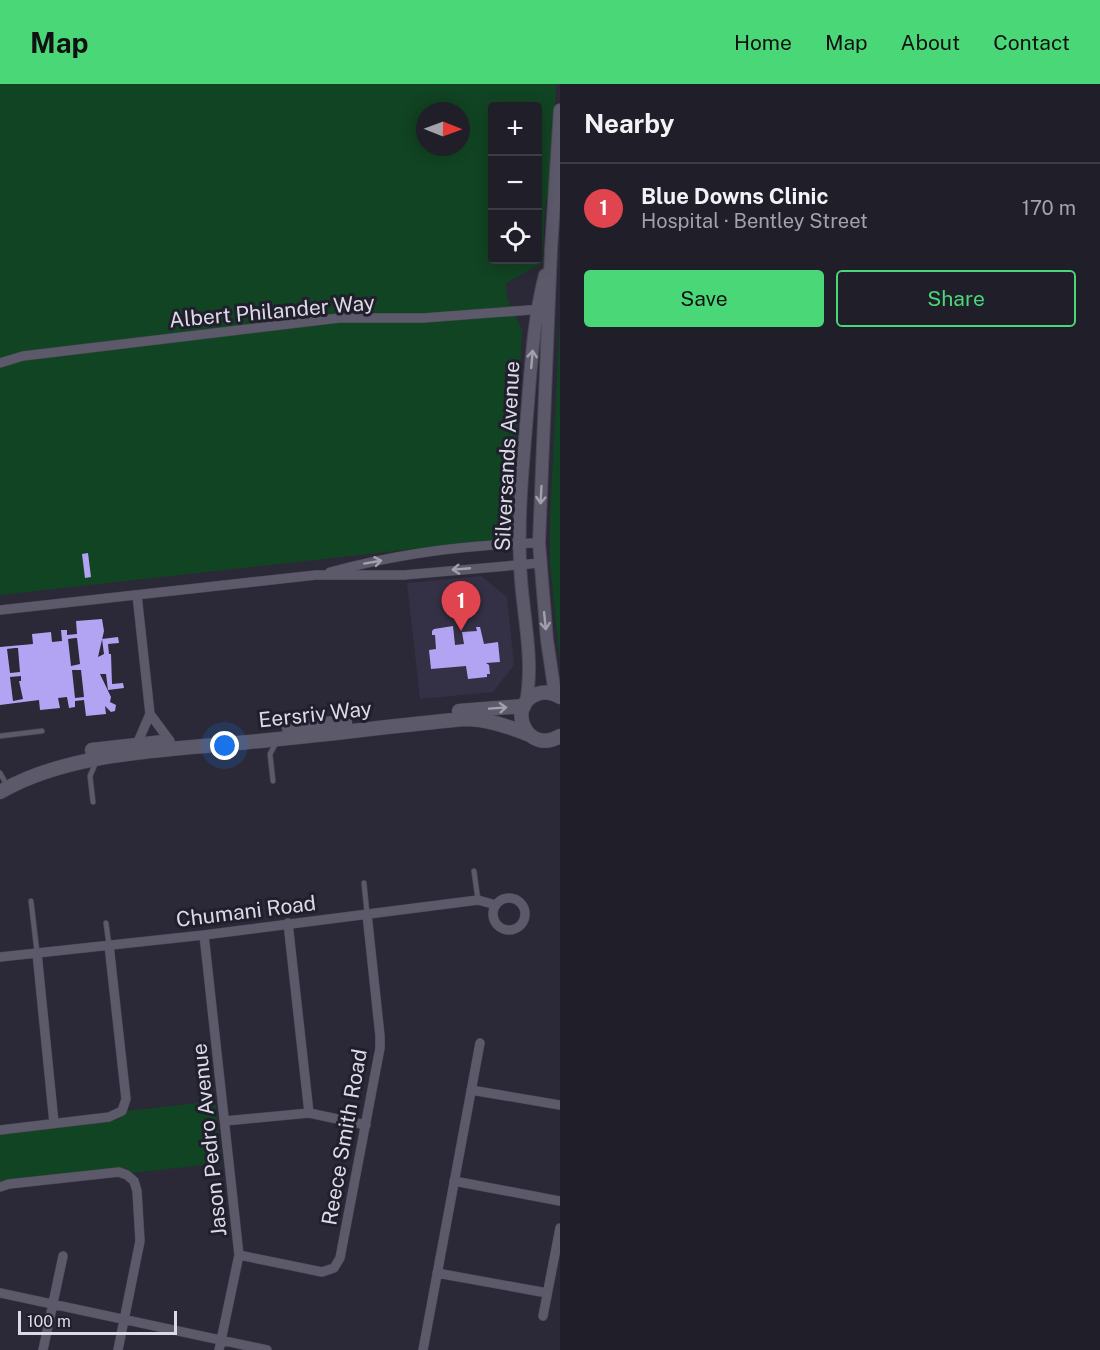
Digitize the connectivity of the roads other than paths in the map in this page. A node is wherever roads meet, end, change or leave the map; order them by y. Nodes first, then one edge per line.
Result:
1 (560, 110) edge
2 (542, 309) junction
3 (0, 363) edge
4 (520, 543) junction
5 (539, 543) junction
6 (401, 557) junction
7 (540, 563) junction
8 (520, 564) junction
9 (316, 575) junction
10 (404, 575) junction
11 (137, 595) junction
12 (0, 610) edge
13 (558, 696) edge
14 (525, 705) junction
15 (150, 714) junction
16 (42, 731) dead end
17 (530, 735) junction
18 (0, 736) edge
19 (560, 736) edge
20 (280, 738) junction
21 (170, 741) junction
22 (253, 741) junction
23 (137, 744) junction
24 (270, 753) junction
25 (98, 759) junction
26 (82, 770) junction
27 (1, 782) edge
28 (273, 782) dead end
29 (93, 802) dead end
30 (474, 871) dead end
31 (364, 883) dead end
32 (478, 900) junction
33 (31, 901) dead end
34 (496, 905) dead end
35 (367, 914) junction
36 (106, 923) dead end
37 (288, 923) junction
38 (204, 935) junction
39 (109, 945) junction
40 (37, 953) junction
41 (0, 957) edge
42 (480, 1043) dead end
43 (471, 1090) junction
44 (560, 1105) edge
45 (309, 1113) junction
46 (225, 1121) junction
47 (54, 1123) junction
48 (366, 1125) junction
49 (0, 1130) edge
50 (454, 1181) junction
51 (0, 1188) edge
52 (560, 1201) edge
53 (560, 1228) edge
54 (239, 1255) junction
55 (63, 1256) dead end
56 (437, 1273) junction
57 (0, 1293) edge
58 (548, 1293) junction
59 (53, 1304) junction
60 (543, 1316) dead end
61 (124, 1320) junction
62 (220, 1345) edge
63 (43, 1350) edge
64 (118, 1350) edge
65 (267, 1350) edge
66 (423, 1350) edge

1 - 2 street, Silversands Avenue
2 - 3 street, Albert Philander Way
4 -> 2 street, Silversands Avenue
2 -> 5 street, Silversands Avenue
4 - 5 street
4 - 6 street
4 - 8 street, Silversands Avenue
5 - 7 street, Silversands Avenue
9 -> 6 street
6 - 10 street
7 - 8 street
7 -> 13 street, Silversands Avenue
8 -> 10 street
8 - 14 street, Silversands Avenue
9 - 10 street
9 - 11 street
11 - 12 street
11 - 15 street
13 - 14 main road, Eersriv Way
14 - 17 main road
21 -> 14 main road, Eersriv Way
15 - 21 street
15 - 23 street
16 - 18 lane
17 - 19 main road, Eersriv Way
17 - 20 main road, Eersriv Way
20 - 22 main road, Eersriv Way
20 - 24 lane
21 - 23 main road, Eersriv Way
22 - 24 lane
22 - 25 main road, Eersriv Way
23 - 27 main road, Eersriv Way
24 - 28 lane
25 - 26 main road, Eersriv Way
25 - 26 lane
26 - 27 main road, Eersriv Way
26 - 29 lane
30 - 32 lane
31 - 35 lane
32 - 34 street, Chumani Road
32 - 35 street, Chumani Road
33 - 40 lane
35 - 37 street, Chumani Road
35 - 48 street, Reece Smith Road
36 - 39 lane
37 - 38 street, Chumani Road
37 - 45 street
38 - 39 street, Chumani Road
38 - 46 street, Jason Pedro Avenue
39 - 40 street, Chumani Road
39 - 47 street
40 - 41 street, Chumani Road
40 - 47 street
42 - 43 street
43 - 44 street
43 - 50 street
45 - 46 street
45 - 48 street
46 - 54 street, Jason Pedro Avenue
47 - 49 street
48 - 54 street, Reece Smith Road
50 - 52 street
50 - 56 street
51 - 61 street
53 - 58 street
54 - 62 street, Jason Pedro Avenue
55 - 59 street
56 - 58 street
56 - 66 street
57 - 59 street
58 - 60 street
59 - 61 street
59 - 63 street
61 - 62 street
61 - 64 street
62 - 65 street

